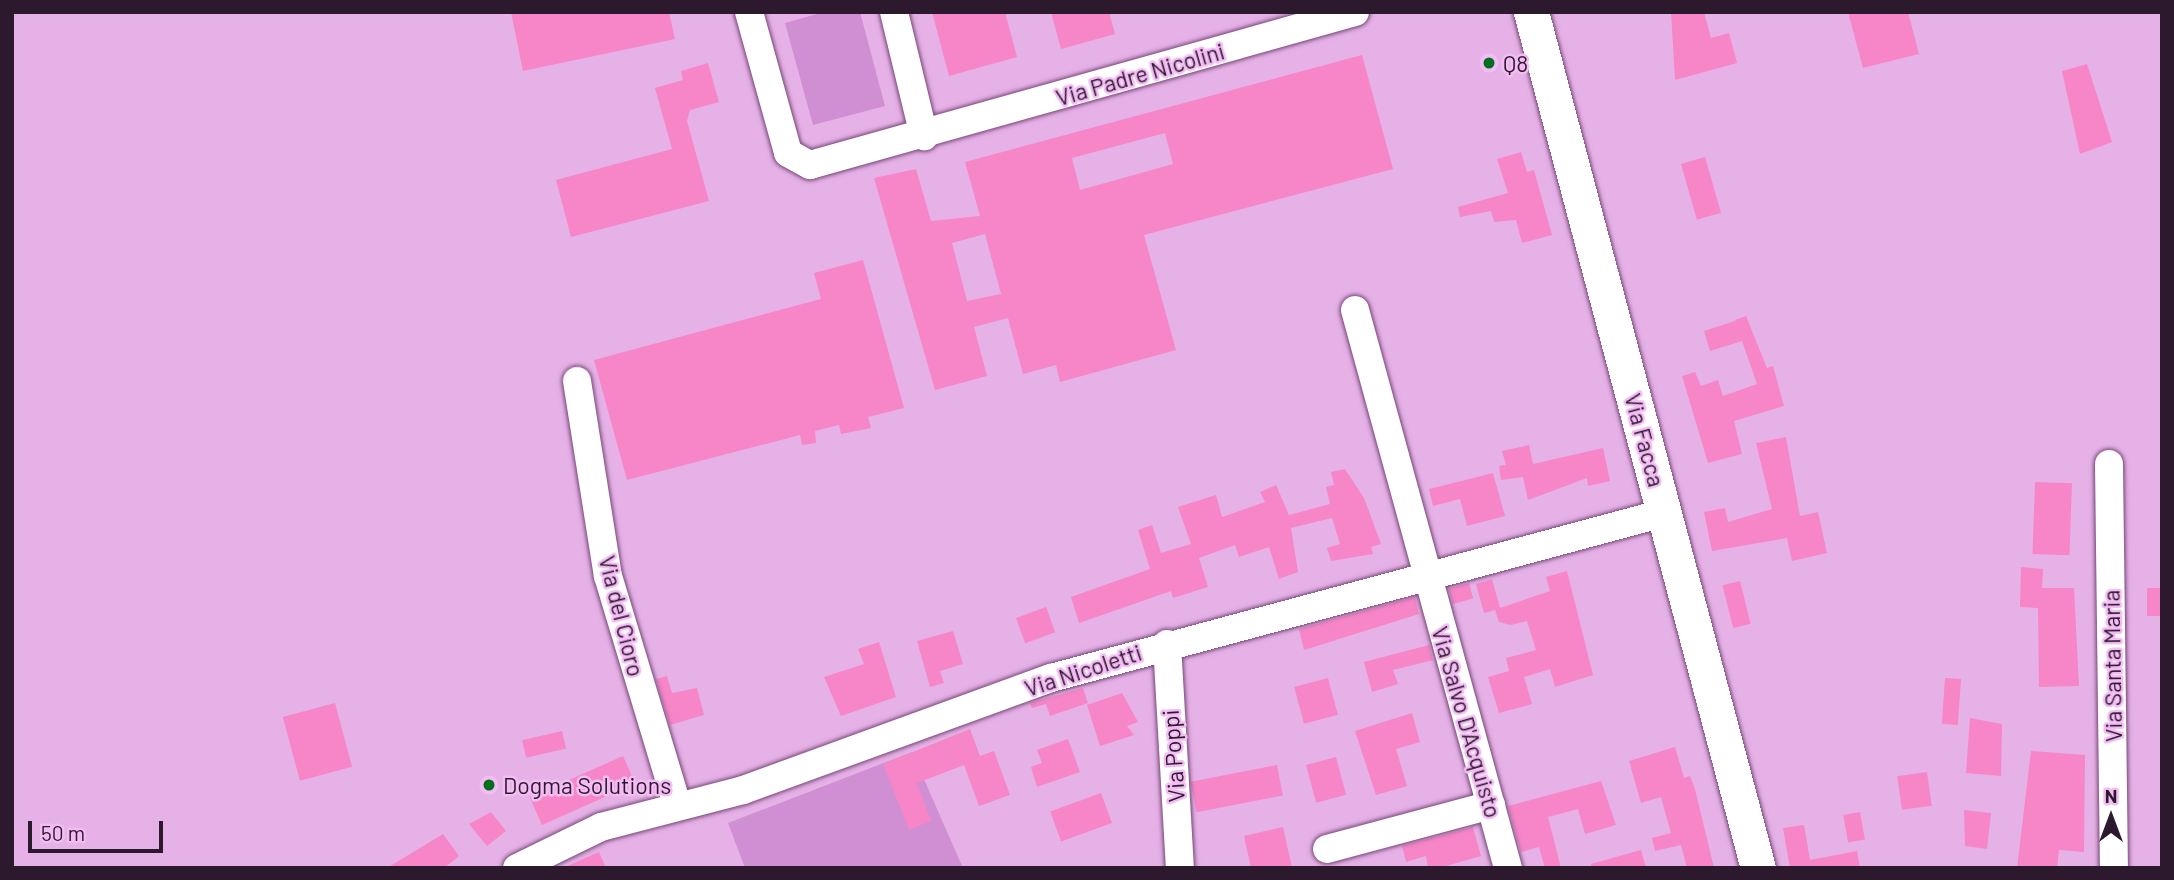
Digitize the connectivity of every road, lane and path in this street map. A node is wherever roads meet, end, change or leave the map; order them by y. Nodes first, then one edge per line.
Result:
1 (749, 12) edge
2 (894, 12) edge
3 (1356, 12) edge
4 (1531, 12) edge
5 (924, 136) junction
6 (1355, 310) dead end
7 (577, 381) dead end
8 (2109, 464) dead end
9 (1664, 513) junction
10 (1425, 575) junction
11 (1167, 644) junction
12 (1491, 805) junction
13 (677, 806) junction
14 (1327, 849) dead end
15 (517, 868) edge
16 (1180, 868) edge
17 (1508, 868) edge
18 (1758, 868) edge
19 (2114, 868) edge

1 - 5 street, Via Padre Nicolini
2 - 5 street
3 - 5 street, Via Padre Nicolini
4 - 9 main road, Via Facca
6 - 10 street, Via Salvo D'Acquisto
7 - 13 street, Via del Cioro
8 - 19 street, Via Santa Maria
9 - 10 street, Via Nicoletti
9 - 18 main road, Via Facca
10 - 11 street, Via Nicoletti
10 - 12 street, Via Salvo D'Acquisto
11 - 13 street, Via Nicoletti
11 - 16 street, Via Poppi
12 - 14 street
12 - 17 street, Via Salvo D'Acquisto
13 - 15 street, Via Nicoletti

